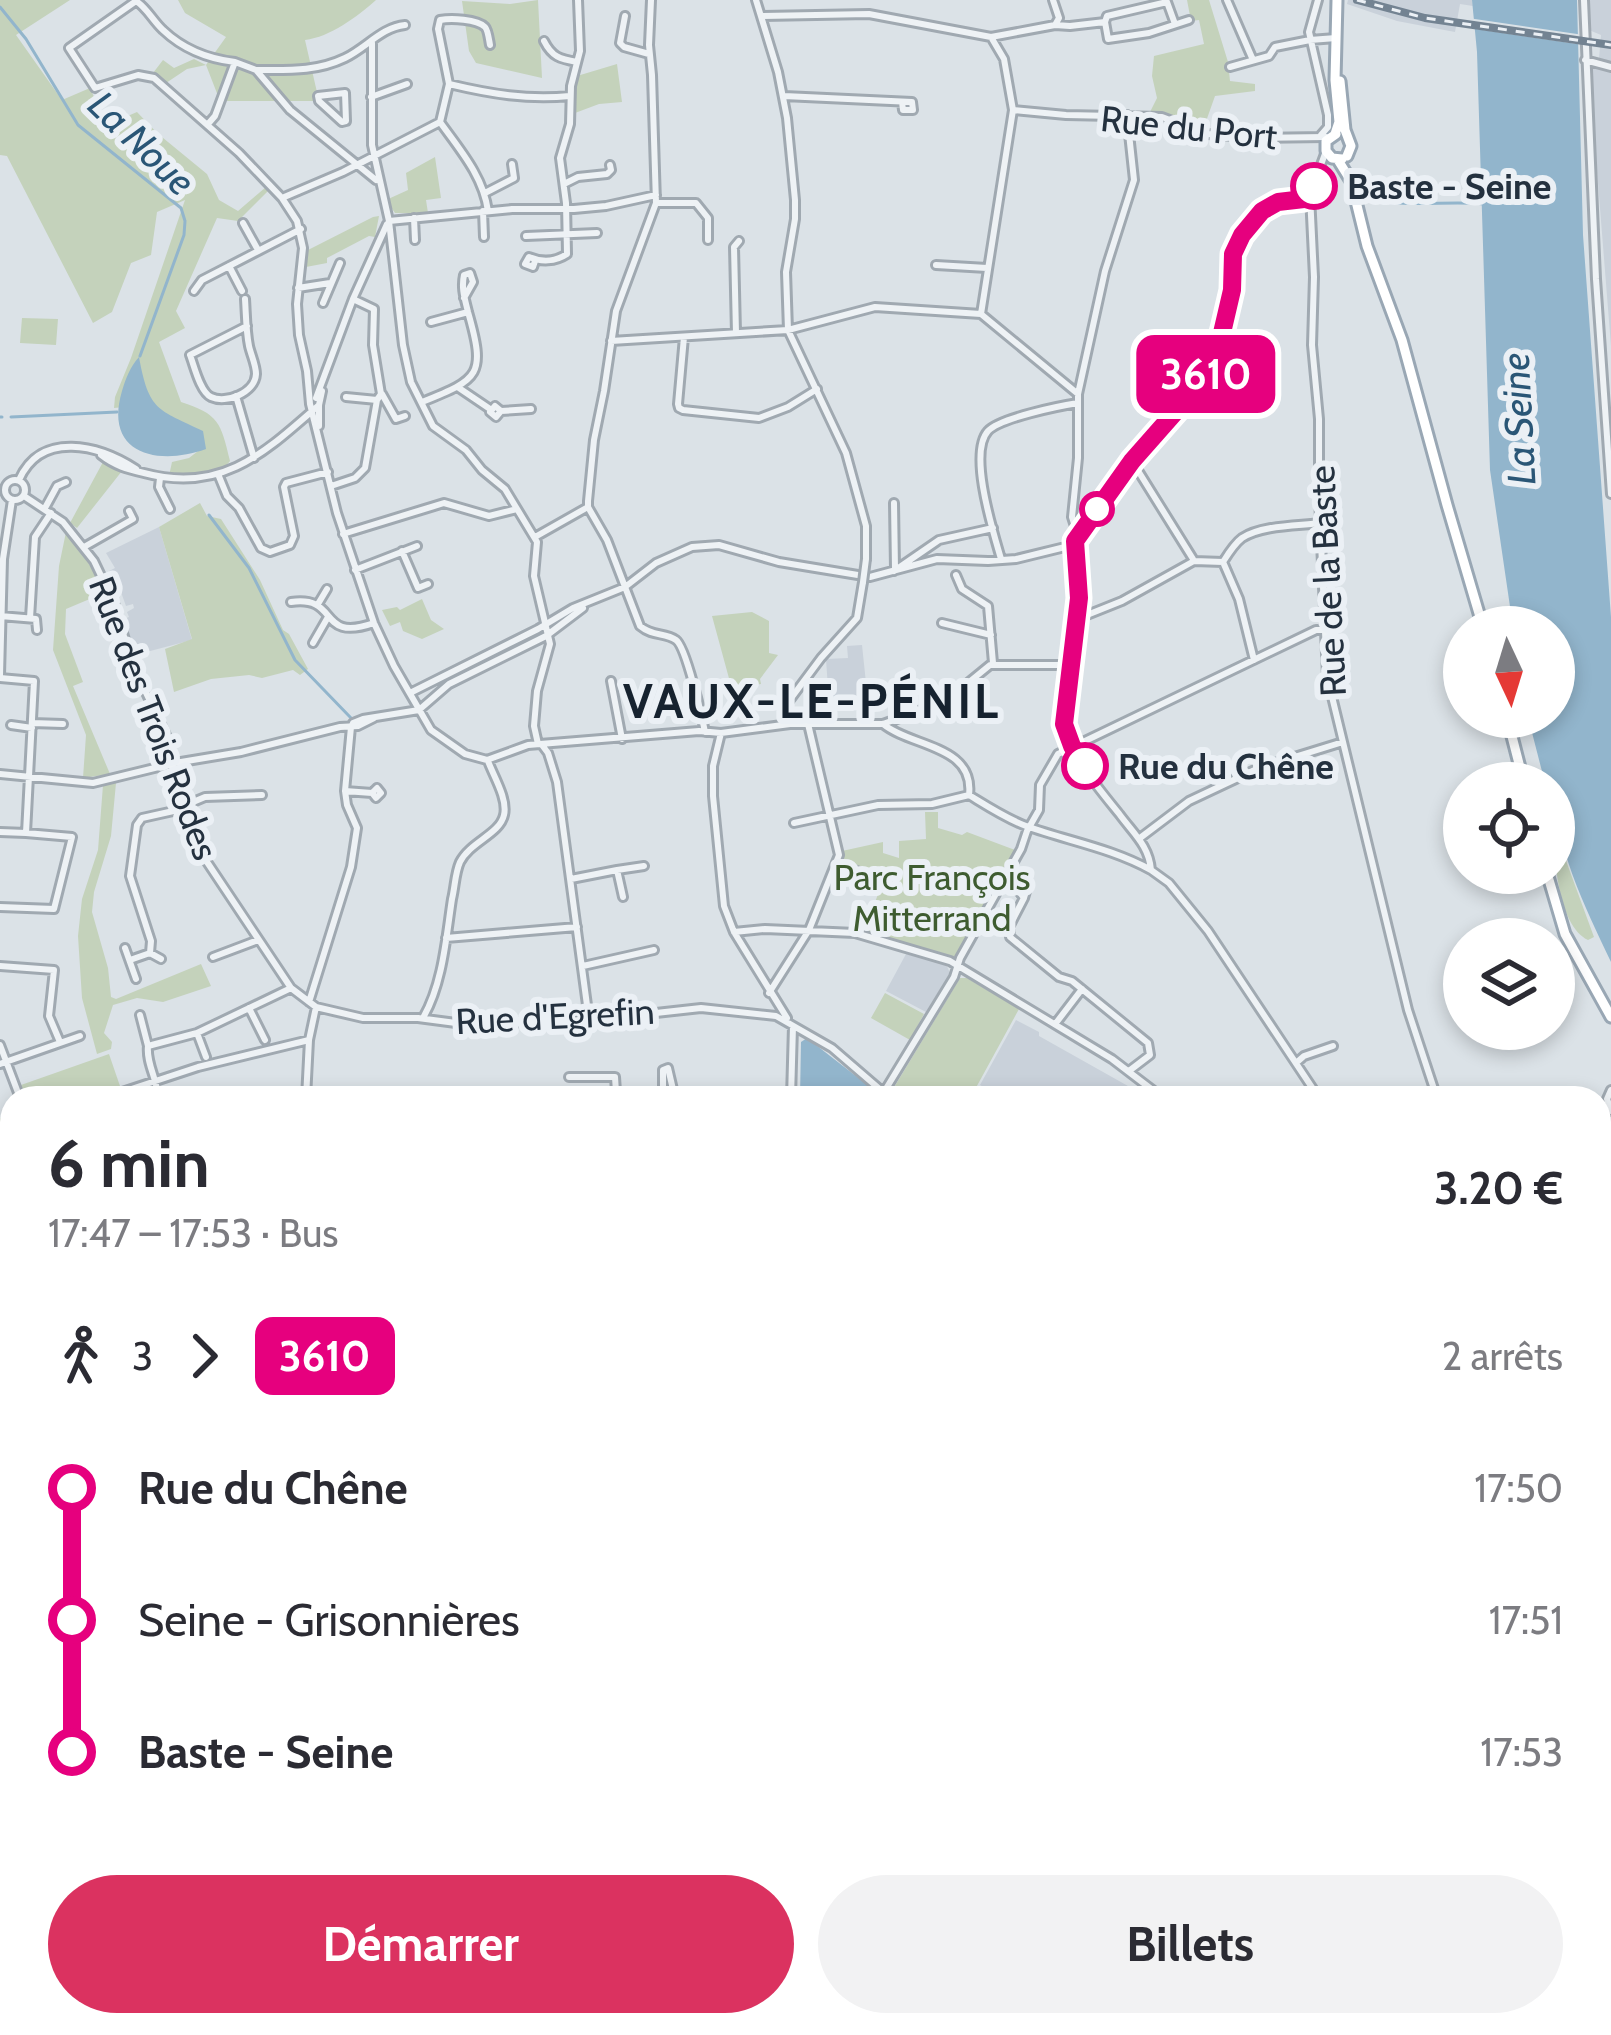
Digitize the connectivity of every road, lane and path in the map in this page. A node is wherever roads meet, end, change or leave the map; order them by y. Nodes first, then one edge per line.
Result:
1 (578, 0) edge
2 (651, 0) edge
3 (756, 0) edge
4 (850, 0) edge
5 (1054, 0) edge
6 (1226, 0) edge
7 (1337, 0) edge
8 (1584, 0) edge
9 (1168, 1) edge
10 (1314, 2) edge
11 (851, 14) junction
12 (625, 16) dead end
13 (763, 16) junction
14 (1189, 20) dead end
15 (1106, 22) junction
16 (405, 25) dead end
17 (1055, 25) junction
18 (1175, 25) junction
19 (991, 37) junction
20 (1336, 38) junction
21 (1313, 39) junction
22 (544, 40) dead end
23 (371, 43) junction
24 (490, 45) dead end
25 (649, 54) junction
26 (1253, 60) junction
27 (1585, 60) junction
28 (236, 62) junction
29 (577, 62) junction
30 (1230, 67) dead end
31 (1611, 67) edge
32 (256, 70) junction
33 (407, 84) dead end
34 (448, 84) junction
35 (570, 96) junction
36 (784, 96) junction
37 (371, 98) junction
38 (902, 101) dead end
39 (346, 110) joint
40 (1013, 110) junction
41 (1126, 115) junction
42 (440, 122) junction
43 (208, 124) junction
44 (1330, 147) junction
45 (374, 155) junction
46 (358, 164) junction
47 (512, 164) dead end
48 (610, 165) dead end
49 (378, 182) junction
50 (564, 184) junction
51 (485, 193) junction
52 (1310, 195) junction
53 (282, 198) junction
54 (656, 199) junction
55 (567, 209) junction
56 (485, 211) junction
57 (414, 218) junction
58 (388, 221) junction
59 (243, 223) dead end
60 (301, 229) junction
61 (597, 233) dead end
62 (568, 234) junction
63 (484, 236) dead end
64 (526, 236) dead end
65 (416, 240) dead end
66 (708, 240) dead end
67 (739, 241) dead end
68 (259, 250) junction
69 (535, 261) dead end
70 (340, 263) dead end
71 (229, 266) junction
72 (936, 266) dead end
73 (987, 268) junction
74 (332, 283) junction
75 (298, 288) junction
76 (194, 291) dead end
77 (464, 298) dead end
78 (353, 299) junction
79 (323, 303) dead end
80 (468, 312) junction
81 (981, 314) junction
82 (431, 322) dead end
83 (247, 326) junction
84 (788, 330) junction
85 (736, 333) junction
86 (684, 337) junction
87 (611, 341) junction
88 (307, 371) junction
89 (312, 382) junction
90 (323, 382) junction
91 (459, 388) junction
92 (817, 389) junction
93 (236, 396) junction
94 (346, 397) dead end
95 (379, 397) junction
96 (1078, 398) junction
97 (422, 403) junction
98 (313, 406) junction
99 (531, 410) dead end
100 (405, 416) dead end
101 (320, 438) junction
102 (1610, 453) edge
103 (254, 458) junction
104 (1132, 461) junction
105 (328, 472) junction
106 (218, 474) junction
107 (160, 478) junction
108 (19, 480) junction
109 (66, 482) dead end
110 (331, 487) junction
111 (2, 491) edge
112 (1611, 494) edge
113 (24, 496) junction
114 (12, 500) junction
115 (894, 503) dead end
116 (588, 507) junction
117 (170, 509) dead end
118 (517, 509) junction
119 (48, 510) junction
120 (129, 511) dead end
121 (1321, 523) junction
122 (993, 529) junction
123 (343, 534) junction
124 (535, 537) junction
125 (1077, 538) junction
126 (932, 544) junction
127 (417, 546) dead end
128 (84, 547) junction
129 (402, 551) junction
130 (1, 559) edge
131 (937, 559) junction
132 (1000, 559) junction
133 (1194, 560) junction
134 (1222, 562) junction
135 (355, 570) junction
136 (894, 570) junction
137 (956, 575) dead end
138 (863, 578) junction
139 (428, 584) dead end
140 (625, 587) junction
141 (327, 589) dead end
142 (291, 602) dead end
143 (591, 602) junction
144 (318, 604) junction
145 (1477, 606) edge
146 (1, 616) edge
147 (328, 616) junction
148 (30, 618) junction
149 (1077, 619) junction
150 (547, 622) junction
151 (374, 623) junction
152 (943, 623) dead end
153 (37, 630) dead end
154 (1324, 630) junction
155 (549, 634) junction
156 (991, 634) junction
157 (314, 644) dead end
158 (1254, 660) junction
159 (993, 664) junction
160 (1073, 665) junction
161 (0, 677) edge
162 (611, 681) dead end
163 (410, 693) junction
164 (419, 710) junction
165 (63, 724) dead end
166 (790, 724) junction
167 (808, 724) junction
168 (883, 724) junction
169 (11, 725) dead end
170 (32, 725) junction
171 (352, 727) junction
172 (705, 732) junction
173 (721, 733) junction
174 (622, 740) junction
175 (1343, 742) junction
176 (540, 744) junction
177 (1072, 746) junction
178 (488, 760) junction
179 (175, 764) junction
180 (0, 774) edge
181 (29, 776) junction
182 (345, 791) junction
183 (372, 793) dead end
184 (262, 795) dead end
185 (969, 795) junction
186 (186, 806) junction
187 (831, 817) junction
188 (794, 824) dead end
189 (1030, 826) junction
190 (0, 832) edge
191 (26, 833) junction
192 (1140, 838) junction
193 (1150, 855) junction
194 (836, 863) junction
195 (644, 866) dead end
196 (1151, 870) junction
197 (617, 871) junction
198 (1160, 875) junction
199 (571, 879) junction
200 (883, 881) dead end
201 (1553, 894) edge
202 (623, 897) dead end
203 (1024, 898) dead end
204 (0, 907) edge
205 (578, 927) junction
206 (809, 930) junction
207 (734, 932) junction
208 (446, 938) junction
209 (259, 940) junction
210 (125, 948) dead end
211 (654, 950) dead end
212 (150, 953) junction
213 (213, 957) dead end
214 (160, 958) dead end
215 (130, 960) junction
216 (959, 964) junction
217 (0, 966) edge
218 (583, 966) junction
219 (136, 979) dead end
220 (291, 988) junction
221 (1082, 989) junction
222 (769, 993) junction
223 (313, 1005) junction
224 (249, 1008) junction
225 (140, 1015) dead end
226 (1611, 1017) edge
227 (423, 1018) junction
228 (589, 1020) junction
229 (1056, 1023) junction
230 (793, 1025) junction
231 (197, 1034) junction
232 (80, 1036) dead end
233 (265, 1040) dead end
234 (309, 1040) junction
235 (60, 1042) junction
236 (0, 1045) edge
237 (148, 1046) junction
238 (1333, 1046) dead end
239 (206, 1057) dead end
240 (3, 1063) edge
241 (1296, 1063) junction
242 (1130, 1071) junction
243 (569, 1078) dead end
244 (155, 1083) junction
245 (145, 1086) edge
246 (156, 1086) edge
247 (307, 1086) edge
248 (616, 1086) edge
249 (663, 1086) edge
250 (672, 1086) edge
251 (791, 1086) edge
252 (876, 1086) edge
253 (892, 1086) edge
254 (1148, 1086) edge
255 (1311, 1086) edge
256 (1433, 1086) edge

1 - 29 street
2 - 25 street
3 - 13 street
4 - 11 street
5 - 17 street
6 - 26 street
7 - 20 main road
8 - 27 street
9 - 15 street
9 - 18 street
10 - 21 street
11 - 13 street
11 - 19 street
12 - 25 street
13 - 36 street
14 - 18 street
15 - 17 street
15 - 18 street
16 - 23 street
17 - 19 street
19 - 40 street
20 - 21 street
20 - 44 main road
21 - 26 street
21 - 44 street
22 - 29 street
23 - 32 street
23 - 37 street
24 - 34 street
25 - 54 street
26 - 30 street
27 - 31 street
27 - 102 street
28 - 32 street
28 - 43 street
28 - 43 street
29 - 35 street
32 - 46 street
33 - 37 street
34 - 35 street
34 - 42 street
35 - 50 street
36 - 38 street
36 - 84 street
37 - 45 street
39 - 39 street
40 - 41 street, Rue du Port
40 - 73 street
41 - 44 street, Rue du Port
41 - 96 street
42 - 45 street
42 - 51 street
43 - 53 street
44 - 52 street
44 - 145 main road
45 - 46 street
45 - 49 street
46 - 49 street
46 - 53 street
47 - 51 street
48 - 50 street
49 - 58 street
50 - 55 street
51 - 56 street
52 - 104 street
52 - 121 street, Rue de la Baste
53 - 60 street
54 - 55 street
54 - 66 street
54 - 87 street
55 - 56 street
55 - 62 street
56 - 57 street
56 - 63 street
57 - 58 street
57 - 65 street
58 - 78 street
58 - 97 street
59 - 68 street
60 - 68 street
60 - 75 street
61 - 62 street
62 - 64 street
62 - 69 street
67 - 85 street
68 - 71 street
70 - 74 street
71 - 76 street
71 - 83 street
72 - 73 street
73 - 81 street
74 - 75 street
74 - 79 street
75 - 88 street
77 - 80 street
78 - 90 street
78 - 95 street
80 - 82 street
80 - 91 street
81 - 84 street
81 - 96 street
83 - 93 street
83 - 93 street
84 - 85 street
84 - 92 street
85 - 86 street
86 - 87 street
86 - 92 street
87 - 116 street
88 - 89 street
88 - 98 street
89 - 90 street
89 - 98 street
90 - 98 street
91 - 97 street
91 - 99 street
92 - 138 street, bridge
93 - 103 street
94 - 95 street
95 - 100 street
95 - 110 street
96 - 122 street
96 - 125 street
97 - 118 street
98 - 101 street
98 - 101 street
98 - 103 street
101 - 105 street
102 - 112 street
103 - 106 street
104 - 125 street
104 - 133 street
105 - 106 street
105 - 110 street
106 - 107 street
107 - 108 street
107 - 117 street
108 - 111 street
108 - 113 street
109 - 119 street
110 - 123 street
111 - 114 street
113 - 114 street
113 - 119 street, Rue des Trois Rodes
114 - 130 street
115 - 136 street
116 - 124 street
116 - 140 street
118 - 123 street
118 - 124 street
119 - 128 street, Rue des Trois Rodes
119 - 148 street
120 - 128 street
121 - 134 street
121 - 154 street, Rue de la Baste
122 - 126 street
122 - 132 street
123 - 135 street
124 - 150 street
125 - 132 street
125 - 149 street
126 - 131 street
126 - 136 street
127 - 129 street
128 - 179 street, Rue des Trois Rodes
129 - 135 street
129 - 139 street
130 - 146 street
131 - 132 street
131 - 136 street
133 - 134 street
133 - 149 street
134 - 158 street
135 - 151 street
136 - 138 street
137 - 156 street
138 - 140 street
138 - 166 street
140 - 143 street
140 - 172 street
141 - 144 street
142 - 144 street
143 - 150 street
143 - 155 street
144 - 147 street
146 - 148 street
146 - 161 street
147 - 151 street
147 - 157 street
148 - 153 street
149 - 160 street
150 - 155 street
150 - 163 street
151 - 163 street
152 - 156 street
154 - 158 street
154 - 175 street, Rue de la Baste
155 - 164 street
155 - 176 street
156 - 159 street
158 - 177 street
159 - 160 street
159 - 168 street
160 - 177 street
161 - 170 street
162 - 174 street
163 - 164 street
164 - 171 street
164 - 178 street
165 - 170 street
166 - 167 street
166 - 173 street
167 - 168 street
167 - 187 street
168 - 185 street
169 - 170 street
170 - 181 street
171 - 179 street
171 - 182 street
172 - 173 street
172 - 174 street
173 - 207 street
174 - 176 street
175 - 192 street
175 - 256 street, Rue de la Baste
176 - 178 street
176 - 199 street
177 - 189 street
177 - 192 street
178 - 208 street
179 - 181 street
179 - 186 street, Rue des Trois Rodes
180 - 181 street
181 - 191 street
182 - 183 street
182 - 223 street
184 - 186 street
185 - 187 street
185 - 189 street
186 - 209 street, Rue des Trois Rodes
186 - 212 street
187 - 188 street
187 - 194 street
189 - 196 street
189 - 216 street
190 - 191 street
191 - 204 street
192 - 193 street
193 - 196 street
193 - 198 street
194 - 200 street
194 - 206 street
195 - 197 street
196 - 198 street
197 - 199 street
197 - 202 street
198 - 241 street
199 - 205 street
201 - 226 main road
203 - 221 street
205 - 208 street
205 - 218 street
206 - 207 street
206 - 216 street
206 - 222 street
207 - 222 street
208 - 227 street
209 - 213 street
209 - 220 street, Rue des Trois Rodes
210 - 215 street
211 - 218 street
212 - 214 street
212 - 215 street
215 - 219 street
216 - 229 street
216 - 253 street
217 - 235 street
218 - 228 street
220 - 223 street, Rue des Trois Rodes
220 - 224 street
221 - 229 street
221 - 242 street
222 - 230 street
223 - 227 street, Rue d'Egrefin
223 - 234 street
224 - 231 street
224 - 233 street
225 - 237 street
227 - 228 street, Rue d'Egrefin
228 - 230 street, Rue d'Egrefin
229 - 242 street
230 - 251 street
230 - 252 street
231 - 237 street
231 - 239 street
232 - 235 street
234 - 244 street
234 - 247 street
235 - 240 street
236 - 240 street
237 - 244 street
238 - 241 street
241 - 255 street
242 - 254 street
243 - 248 street
244 - 245 street
244 - 246 street
249 - 250 street

